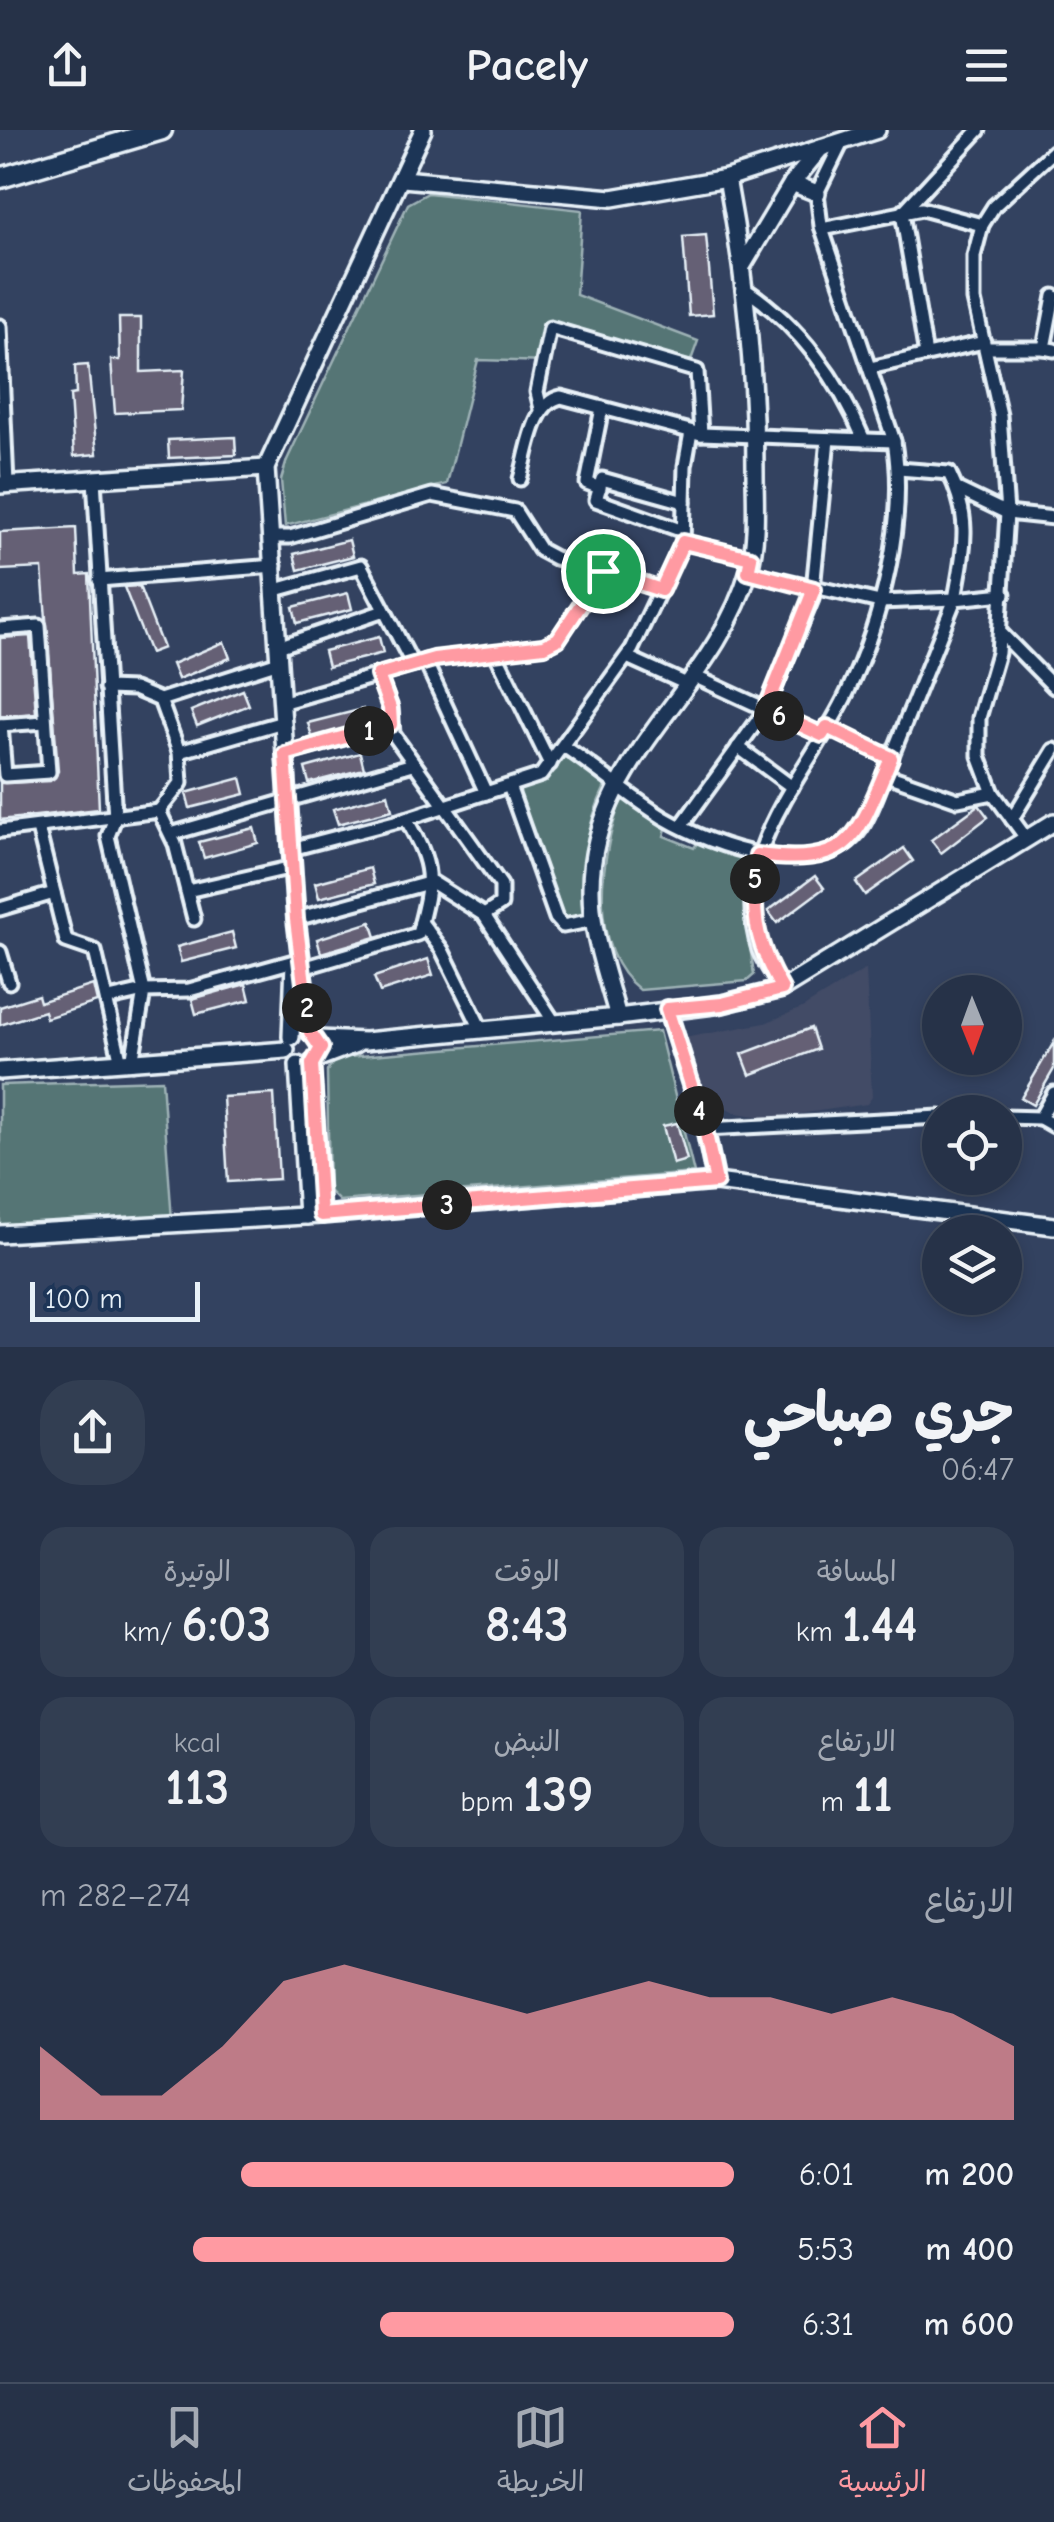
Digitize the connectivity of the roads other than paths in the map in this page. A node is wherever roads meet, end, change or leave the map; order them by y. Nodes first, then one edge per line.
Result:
1 (162, 130) edge
2 (423, 130) edge
3 (434, 130) edge
4 (877, 130) edge
5 (979, 130) edge
6 (844, 140) junction
7 (823, 146) junction
8 (1054, 153) edge
9 (0, 178) edge
10 (727, 178) junction
11 (403, 180) junction
12 (792, 184) junction
13 (817, 193) junction
14 (902, 213) junction
15 (982, 225) junction
16 (822, 229) junction
17 (743, 265) junction
18 (745, 288) junction
19 (1054, 296) edge
20 (0, 326) edge
21 (985, 345) junction
22 (1049, 349) edge
23 (926, 355) junction
24 (870, 368) junction
25 (542, 408) junction
26 (602, 408) junction
27 (2, 418) edge
28 (696, 433) junction
29 (755, 437) junction
30 (828, 439) junction
31 (864, 440) junction
32 (894, 441) junction
33 (266, 468) junction
34 (898, 469) junction
35 (520, 478) dead end
36 (94, 479) junction
37 (4, 484) edge
38 (600, 488) junction
39 (957, 489) junction
40 (684, 502) junction
41 (1007, 513) junction
42 (1054, 518) edge
43 (272, 537) junction
44 (683, 537) junction
45 (750, 565) junction
46 (275, 566) junction
47 (603, 571) junction
48 (99, 580) junction
49 (814, 589) junction
50 (276, 590) junction
51 (661, 590) junction
52 (1004, 594) junction
53 (955, 599) junction
54 (880, 602) junction
55 (384, 611) junction
56 (0, 629) edge
57 (1000, 632) junction
58 (496, 652) junction
59 (279, 655) junction
60 (627, 657) junction
61 (419, 663) junction
62 (378, 675) junction
63 (693, 681) junction
64 (1054, 687) edge
65 (106, 688) junction
66 (160, 700) junction
67 (281, 703) junction
68 (766, 709) junction
69 (45, 722) junction
70 (283, 722) junction
71 (391, 724) junction
72 (0, 725) edge
73 (824, 731) junction
74 (564, 747) junction
75 (738, 748) junction
76 (1054, 750) edge
77 (178, 752) junction
78 (285, 754) junction
79 (891, 758) junction
80 (413, 764) junction
81 (550, 764) junction
82 (884, 774) junction
83 (618, 782) junction
84 (508, 786) junction
85 (792, 787) junction
86 (486, 793) junction
87 (993, 793) junction
88 (288, 802) junction
89 (448, 806) junction
90 (159, 812) junction
91 (115, 818) junction
92 (406, 819) junction
93 (1012, 819) junction
94 (1054, 822) edge
95 (682, 825) junction
96 (38, 828) junction
97 (0, 831) edge
98 (170, 834) junction
99 (1026, 838) junction
100 (291, 849) junction
101 (757, 855) junction
102 (292, 867) junction
103 (432, 882) junction
104 (187, 891) junction
105 (54, 893) junction
106 (0, 908) edge
107 (484, 915) junction
108 (194, 918) dead end
109 (296, 919) junction
110 (594, 920) junction
111 (421, 922) junction
112 (0, 952) edge
113 (298, 965) junction
114 (9, 982) dead end
115 (782, 989) junction
116 (144, 991) junction
117 (109, 999) junction
118 (667, 1009) junction
119 (618, 1017) junction
120 (554, 1022) junction
121 (481, 1029) junction
122 (314, 1036) junction
123 (364, 1041) junction
124 (288, 1044) junction
125 (309, 1062) junction
126 (126, 1063) junction
127 (0, 1071) edge
128 (1054, 1093) edge
129 (922, 1117) edge
130 (1022, 1117) edge
131 (1040, 1118) junction
132 (1054, 1126) edge
133 (705, 1129) junction
134 (716, 1182) junction
135 (314, 1216) junction
136 (1054, 1226) edge
137 (0, 1234) edge

1 - 9 main road
2 - 11 main road
3 - 11 main road
4 - 6 main road
5 - 14 street
6 - 7 main road
6 - 13 street
7 - 10 main road
7 - 12 main road
8 - 15 street
10 - 11 main road
10 - 17 main road
11 - 33 main road
12 - 13 main road
12 - 17 main road
13 - 16 street
14 - 15 street
14 - 16 street
14 - 23 street
15 - 21 street
16 - 24 street
17 - 18 main road
18 - 29 main road
18 - 31 street
19 - 22 street
20 - 27 street
21 - 22 street
21 - 23 street
21 - 41 street
23 - 24 street
24 - 32 street
25 - 26 street
25 - 28 street
25 - 35 street
26 - 28 street
26 - 38 street
27 - 37 street
28 - 29 street
28 - 40 street
29 - 30 street
29 - 45 main road
30 - 31 street
30 - 49 street
31 - 32 street
32 - 34 street
33 - 36 main road
33 - 43 main road
34 - 39 street
34 - 54 street
36 - 37 main road
36 - 48 street
38 - 40 street
38 - 44 street
39 - 41 street
39 - 53 street
40 - 44 street
41 - 42 street
41 - 52 street
43 - 46 main road
43 - 47 street
44 - 45 street
44 - 51 street
45 - 49 street
45 - 63 main road
46 - 48 street
46 - 50 main road
47 - 51 street
47 - 58 street
48 - 65 street
49 - 54 street
49 - 68 street
50 - 55 street
50 - 59 main road
51 - 60 street
52 - 53 street
52 - 57 street
53 - 54 street
53 - 79 street
54 - 73 street
55 - 59 street
55 - 61 street
56 - 69 street
57 - 64 street
57 - 87 street
58 - 61 street
58 - 81 street
59 - 66 street
59 - 67 main road
60 - 63 street
60 - 74 street
61 - 62 street
61 - 86 street
62 - 67 street
62 - 71 street
63 - 68 street
63 - 83 main road
65 - 66 street
65 - 91 street
66 - 77 street
67 - 70 main road
68 - 73 street
68 - 75 street
69 - 72 street
69 - 72 street
70 - 77 street
70 - 78 main road
71 - 78 street
71 - 80 street
73 - 79 street
73 - 85 street
74 - 81 street
74 - 83 street
75 - 85 street
75 - 95 street
76 - 93 street
77 - 90 street
78 - 88 main road
79 - 82 street
80 - 88 street
80 - 89 street
81 - 84 street
82 - 87 street
82 - 101 street
83 - 95 street
83 - 110 main road
84 - 86 street
84 - 110 street
85 - 101 street
86 - 89 street
87 - 93 street
88 - 98 street
88 - 100 main road
89 - 92 street
89 - 107 street
90 - 91 street
90 - 98 street
91 - 96 street
91 - 116 street
92 - 100 street
92 - 103 street
93 - 99 street
94 - 99 main road
95 - 101 street
96 - 97 street
96 - 105 street
98 - 104 street
99 - 115 main road
100 - 102 main road
101 - 115 street
102 - 104 street
102 - 109 main road
103 - 107 street
103 - 109 street
103 - 111 street
104 - 108 street
105 - 106 street
105 - 117 street
107 - 120 street
109 - 113 main road
110 - 119 main road
111 - 113 street
111 - 121 street
112 - 114 street
113 - 116 street
113 - 122 main road
113 - 124 main road
115 - 118 main road
116 - 117 street
116 - 126 street
117 - 126 street
118 - 119 main road
118 - 133 main road
119 - 120 main road
120 - 121 main road
121 - 123 main road
122 - 123 main road
122 - 124 main road
122 - 125 main road
123 - 125 main road
124 - 125 main road
124 - 126 main road
125 - 135 main road
126 - 127 main road
128 - 131 street
129 - 133 street
130 - 131 street
131 - 132 street
133 - 134 main road
134 - 135 main road
134 - 136 main road
135 - 137 main road

